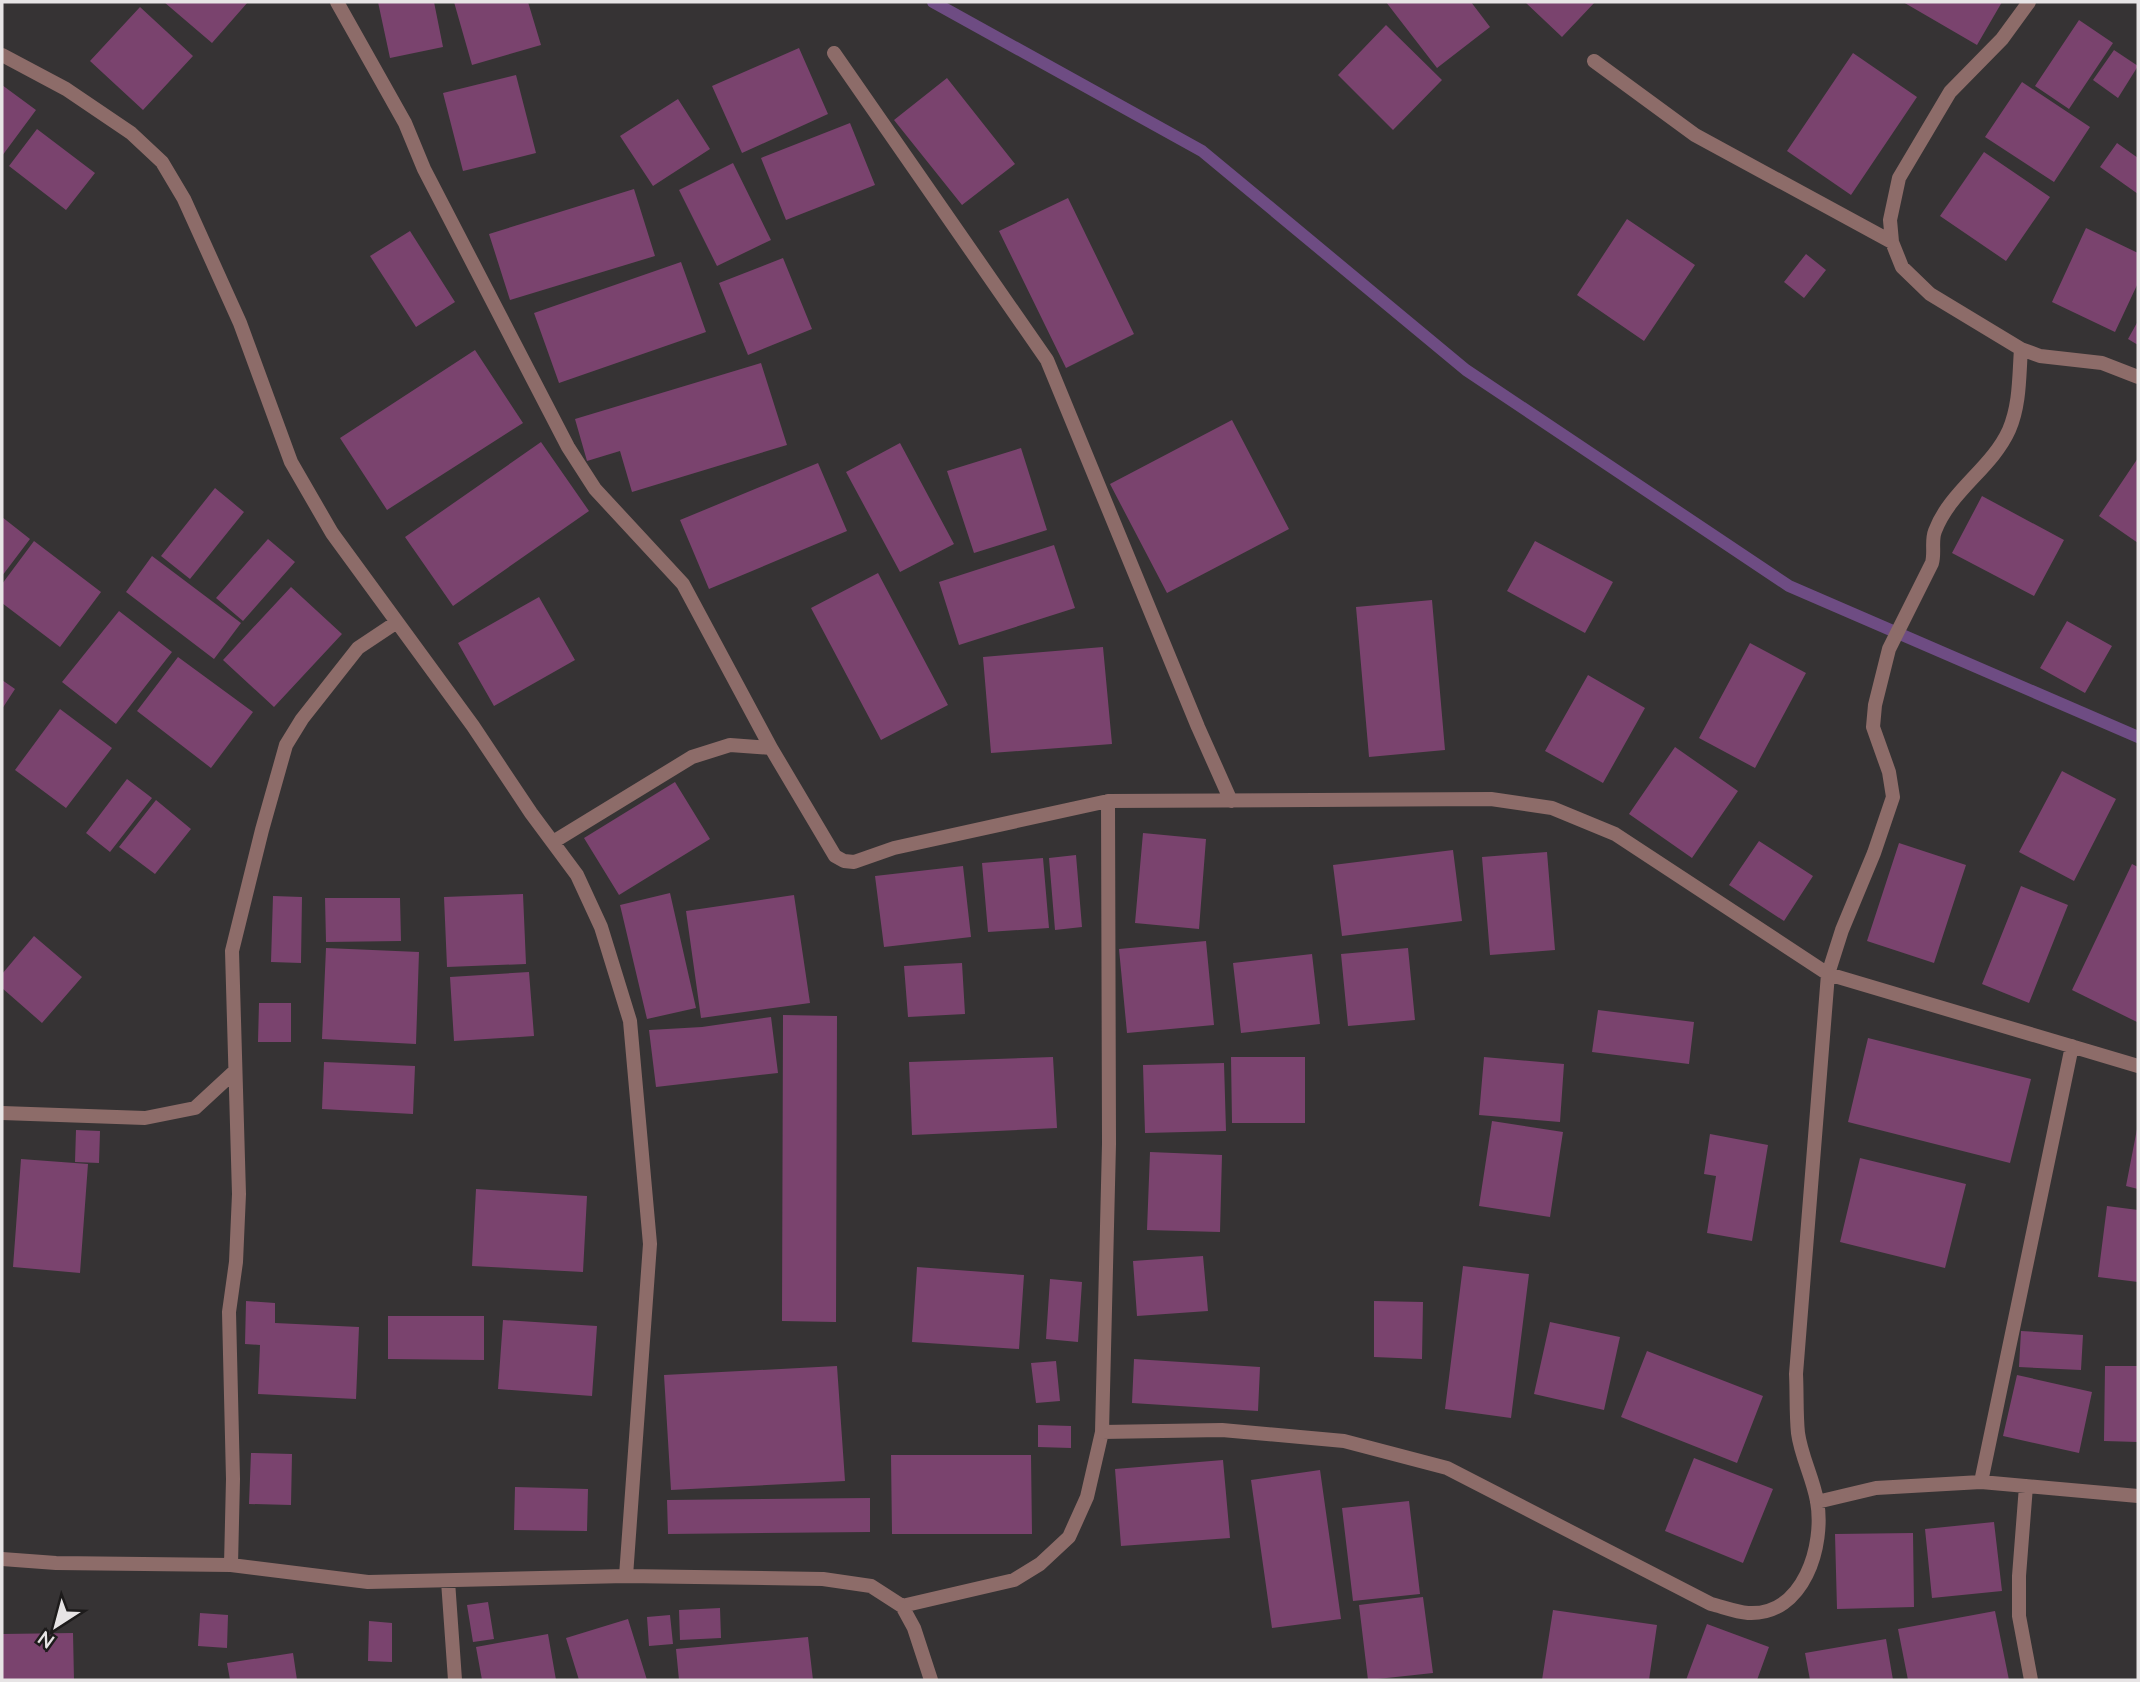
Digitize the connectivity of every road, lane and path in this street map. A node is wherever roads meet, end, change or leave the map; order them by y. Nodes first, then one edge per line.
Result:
1 (337, 2) edge
2 (2029, 2) edge
3 (834, 53) dead end
4 (2, 55) edge
5 (1594, 61) dead end
6 (1892, 242) junction
7 (2021, 349) junction
8 (2138, 377) edge
9 (397, 622) junction
10 (771, 748) junction
11 (1108, 801) junction
12 (1231, 801) junction
13 (553, 842) junction
14 (1828, 974) junction
15 (2072, 1046) junction
16 (2138, 1066) edge
17 (234, 1072) junction
18 (2, 1113) edge
19 (1102, 1432) junction
20 (1980, 1482) junction
21 (2026, 1486) junction
22 (2138, 1496) edge
23 (1817, 1502) junction
24 (2, 1559) edge
25 (231, 1565) junction
26 (626, 1576) junction
27 (448, 1581) junction
28 (902, 1606) junction
29 (455, 1680) edge
30 (931, 1680) edge
31 (2031, 1680) edge

1 - 10 street
2 - 6 street
3 - 12 street
4 - 9 street
5 - 6 street
6 - 7 street
7 - 8 street
7 - 14 street
9 - 13 street
9 - 17 street
10 - 11 street
10 - 13 street
11 - 12 street
11 - 19 street
12 - 14 street
13 - 26 street
14 - 15 street
14 - 23 street
15 - 16 street
15 - 20 street
17 - 18 street
17 - 25 street
19 - 23 street
19 - 28 street
20 - 21 street
20 - 23 street
21 - 22 street
21 - 31 street
24 - 25 street
25 - 27 street
26 - 27 street
26 - 28 street
27 - 29 street
28 - 30 street

